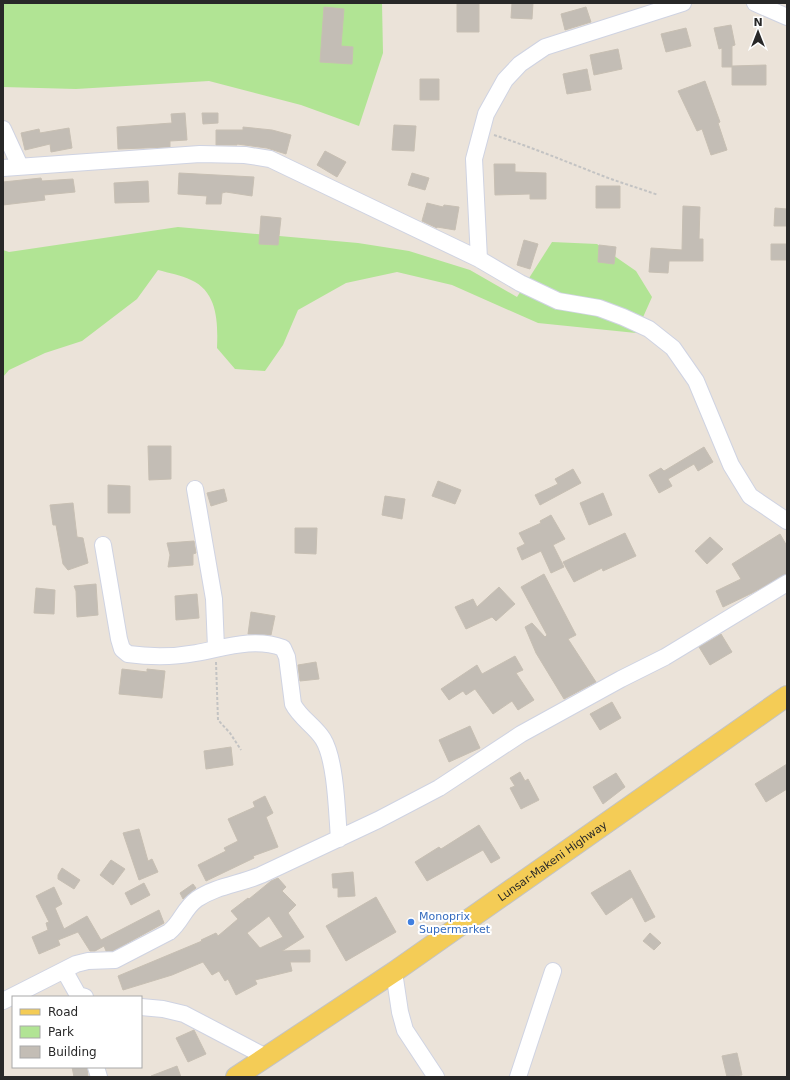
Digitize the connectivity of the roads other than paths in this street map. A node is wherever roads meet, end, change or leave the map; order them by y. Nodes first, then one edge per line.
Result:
1 (683, 3) edge
2 (755, 3) edge
3 (787, 17) edge
4 (3, 129) edge
5 (20, 166) junction
6 (3, 168) edge
7 (479, 259) junction
8 (195, 489) dead end
9 (787, 521) edge
10 (103, 545) dead end
11 (787, 583) edge
12 (216, 648) junction
13 (787, 696) edge
14 (339, 839) junction
15 (64, 970) junction
16 (553, 971) dead end
17 (394, 972) junction
18 (12, 996) edge
19 (13, 996) edge
20 (80, 996) edge
21 (3, 1001) edge
22 (142, 1007) edge
23 (266, 1057) junction
24 (236, 1077) edge
25 (436, 1077) edge
26 (518, 1077) edge

1 - 7 street
2 - 3 street
4 - 5 street
5 - 6 street
5 - 7 street
7 - 9 street
8 - 12 street
10 - 12 street
11 - 14 street
12 - 14 street
13 - 17 main road, Lunsar-Makeni Highway
14 - 15 street
15 - 19 street
15 - 20 street
16 - 26 street
17 - 23 main road, Lunsar-Makeni Highway
17 - 25 street
18 - 21 street
22 - 23 street
23 - 24 main road, Lunsar-Makeni Highway

